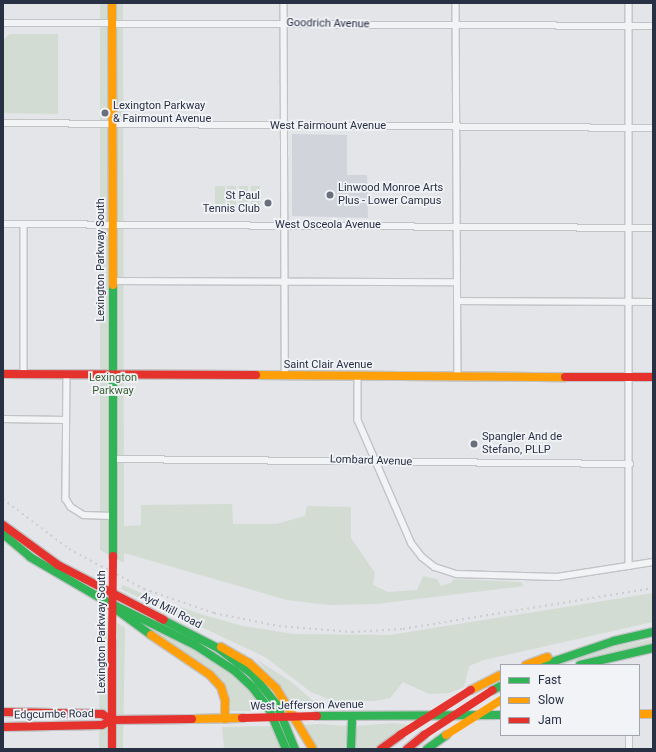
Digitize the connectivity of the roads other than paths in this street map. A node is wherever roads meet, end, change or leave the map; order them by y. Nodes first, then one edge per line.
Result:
1 (112, 3) edge
2 (284, 3) edge
3 (456, 3) edge
4 (629, 3) edge
5 (3, 23) edge
6 (112, 23) junction
7 (284, 24) junction
8 (456, 26) junction
9 (629, 26) junction
10 (653, 26) edge
11 (3, 123) edge
12 (112, 124) junction
13 (284, 125) junction
14 (456, 126) junction
15 (629, 128) junction
16 (653, 128) edge
17 (3, 224) edge
18 (24, 224) junction
19 (112, 224) junction
20 (285, 225) junction
21 (457, 226) junction
22 (630, 227) junction
23 (653, 228) edge
24 (285, 280) junction
25 (112, 281) junction
26 (457, 282) junction
27 (457, 301) junction
28 (631, 302) junction
29 (653, 302) edge
30 (3, 374) edge
31 (24, 374) junction
32 (67, 374) junction
33 (113, 375) junction
34 (285, 376) junction
35 (358, 376) junction
36 (458, 376) junction
37 (631, 377) junction
38 (653, 377) edge
39 (3, 419) edge
40 (66, 420) junction
41 (112, 459) junction
42 (376, 462) junction
43 (630, 464) junction
44 (112, 516) junction
45 (3, 525) edge
46 (3, 534) edge
47 (653, 562) edge
48 (629, 566) junction
49 (102, 599) junction
50 (159, 618) junction
51 (653, 632) edge
52 (653, 648) edge
53 (587, 649) junction
54 (529, 664) edge
55 (546, 664) edge
56 (584, 664) edge
57 (500, 676) edge
58 (500, 686) edge
59 (500, 701) edge
60 (3, 712) edge
61 (640, 714) edge
62 (653, 714) edge
63 (500, 715) edge
64 (352, 716) junction
65 (225, 719) junction
66 (112, 720) junction
67 (3, 727) edge
68 (446, 735) junction
69 (629, 736) edge
70 (112, 749) edge
71 (286, 749) edge
72 (295, 749) edge
73 (313, 749) edge
74 (351, 749) edge
75 (381, 749) edge
76 (407, 749) edge
77 (427, 749) edge
78 (432, 749) edge
79 (629, 749) edge

1 - 6 main road, Lexington Parkway South
2 - 7 street
3 - 8 street
4 - 9 street
5 - 6 street, Goodrich Avenue
6 - 7 street, Goodrich Avenue
6 - 12 main road, Lexington Parkway South
7 - 8 street, Goodrich Avenue
7 - 13 street
8 - 9 street, Goodrich Avenue
8 - 14 street
9 - 10 street, Goodrich Avenue
9 - 15 street
11 - 12 street, West Fairmount Avenue
12 - 13 street, West Fairmount Avenue
12 - 19 main road, Lexington Parkway South
13 - 14 street, West Fairmount Avenue
13 - 20 street
14 - 15 street, West Fairmount Avenue
14 - 21 street
15 - 16 street, West Fairmount Avenue
15 - 22 street
17 - 18 street, West Osceola Avenue
18 - 19 street, West Osceola Avenue
18 - 31 street
19 - 20 street, West Osceola Avenue
19 - 25 main road, Lexington Parkway South
20 - 21 street, West Osceola Avenue
20 - 24 street
21 - 22 street, West Osceola Avenue
21 - 26 street
22 - 23 street, West Osceola Avenue
22 - 28 street
24 - 25 street
24 - 26 street
24 - 34 street
25 - 33 main road, Lexington Parkway South
26 - 27 street
27 - 28 street
27 - 36 street
28 - 29 street
28 - 37 street
30 - 31 main road, Saint Clair Avenue
31 - 32 main road, Saint Clair Avenue
32 - 33 main road, Saint Clair Avenue
32 - 40 street
33 - 34 main road, Saint Clair Avenue
33 - 41 main road, Lexington Parkway South
34 - 35 main road, Saint Clair Avenue
35 - 36 main road, Saint Clair Avenue
35 - 42 street
36 - 37 main road, Saint Clair Avenue
37 - 38 main road, Saint Clair Avenue
37 - 43 street
39 - 40 street
40 - 44 street
41 - 42 street, Lombard Avenue
41 - 44 main road, Lexington Parkway South
42 - 43 street, Lombard Avenue
42 - 48 street
43 - 48 street
44 - 66 main road, Lexington Parkway South, bridge
45 - 50 main road, Ayd Mill Road
46 - 49 main road
47 - 48 street
49 - 65 main road
49 - 71 main road
50 - 72 main road, Ayd Mill Road
50 - 73 main road
51 - 53 main road
52 - 56 main road
53 - 54 main road
53 - 55 main road
57 - 75 main road, bridge
58 - 76 main road, bridge
59 - 68 main road, bridge
60 - 66 main road, Edgcumbe Road
61 - 62 main road
63 - 64 main road, West Jefferson Avenue
64 - 65 main road, West Jefferson Avenue, bridge
64 - 74 main road
65 - 66 main road, West Jefferson Avenue
66 - 67 main road, Edgcumbe Road
66 - 70 main road, Lexington Parkway South
68 - 77 main road
68 - 78 main road
69 - 79 street

